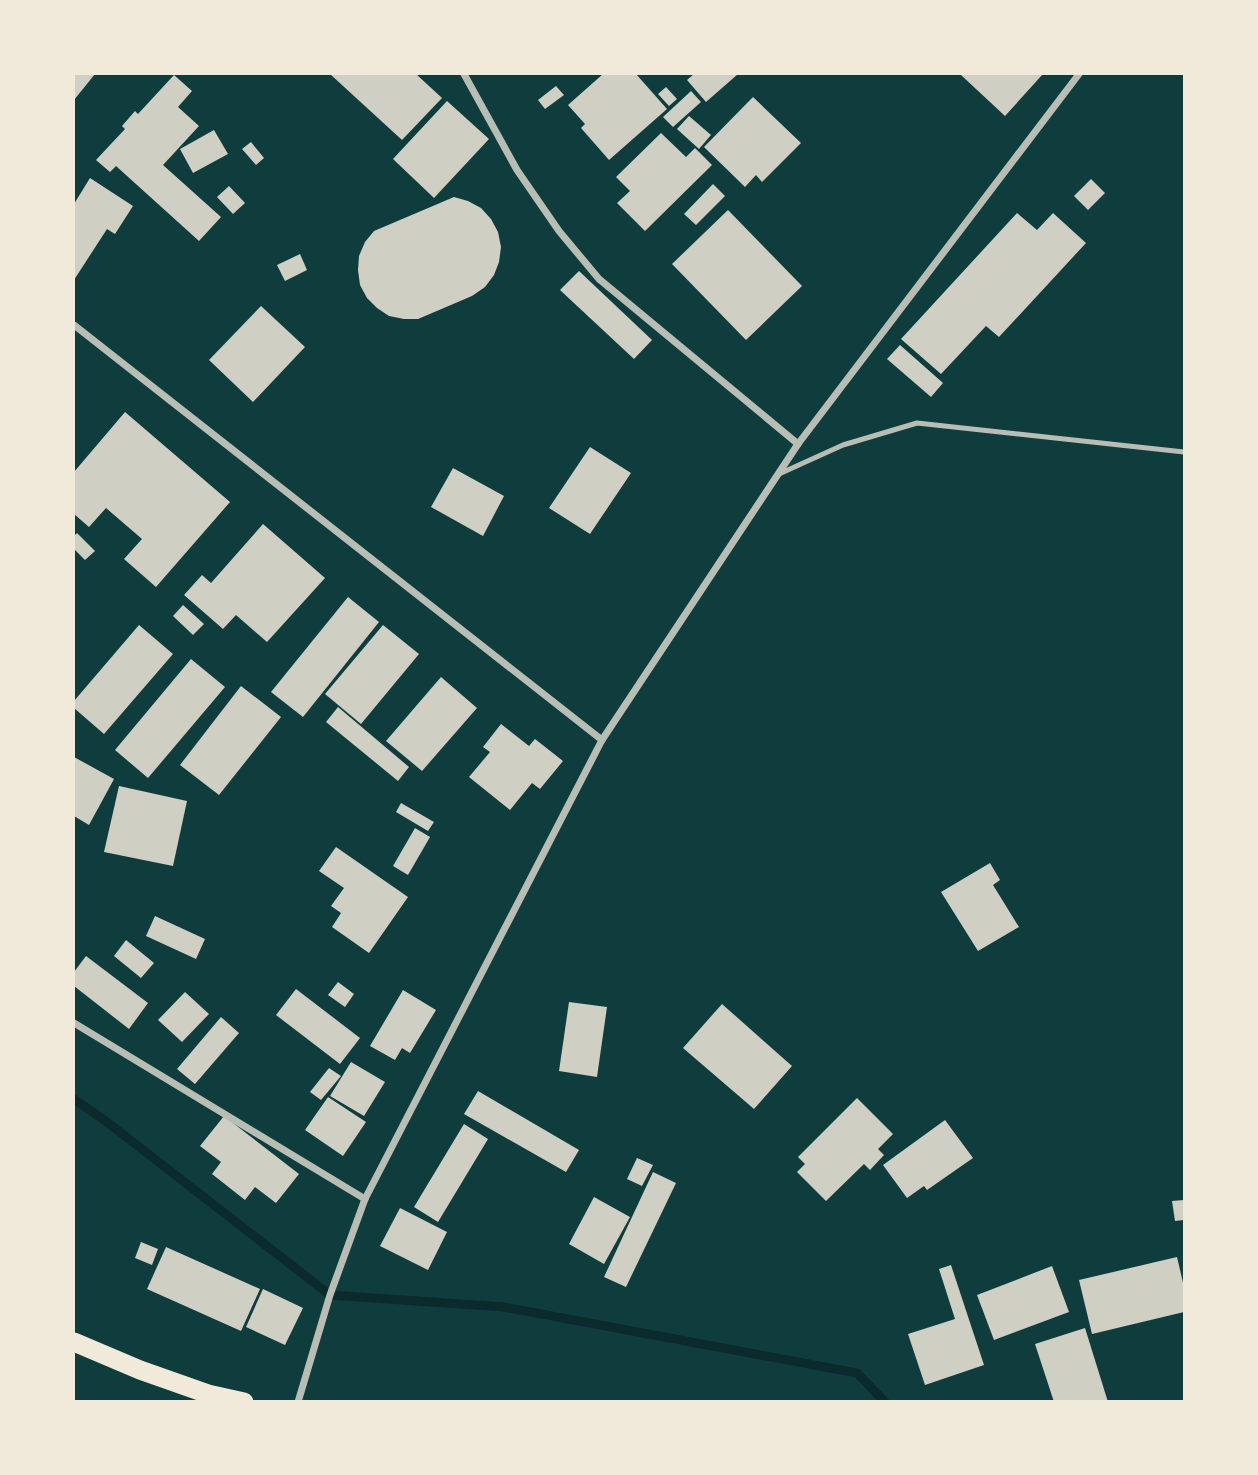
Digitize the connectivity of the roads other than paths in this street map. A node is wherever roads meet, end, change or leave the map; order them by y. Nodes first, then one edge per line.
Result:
1 (464, 74) edge
2 (1079, 74) edge
3 (74, 325) edge
4 (798, 444) junction
5 (1185, 452) edge
6 (778, 474) junction
7 (602, 740) junction
8 (74, 1023) edge
9 (365, 1199) junction
10 (74, 1342) edge
11 (213, 1398) edge
12 (244, 1402) edge
13 (298, 1402) edge

1 - 4 street
2 - 4 street
3 - 7 street
4 - 6 street
5 - 6 lane
6 - 7 street
7 - 9 street
8 - 9 street
9 - 13 street
10 - 11 highway
11 - 12 highway

